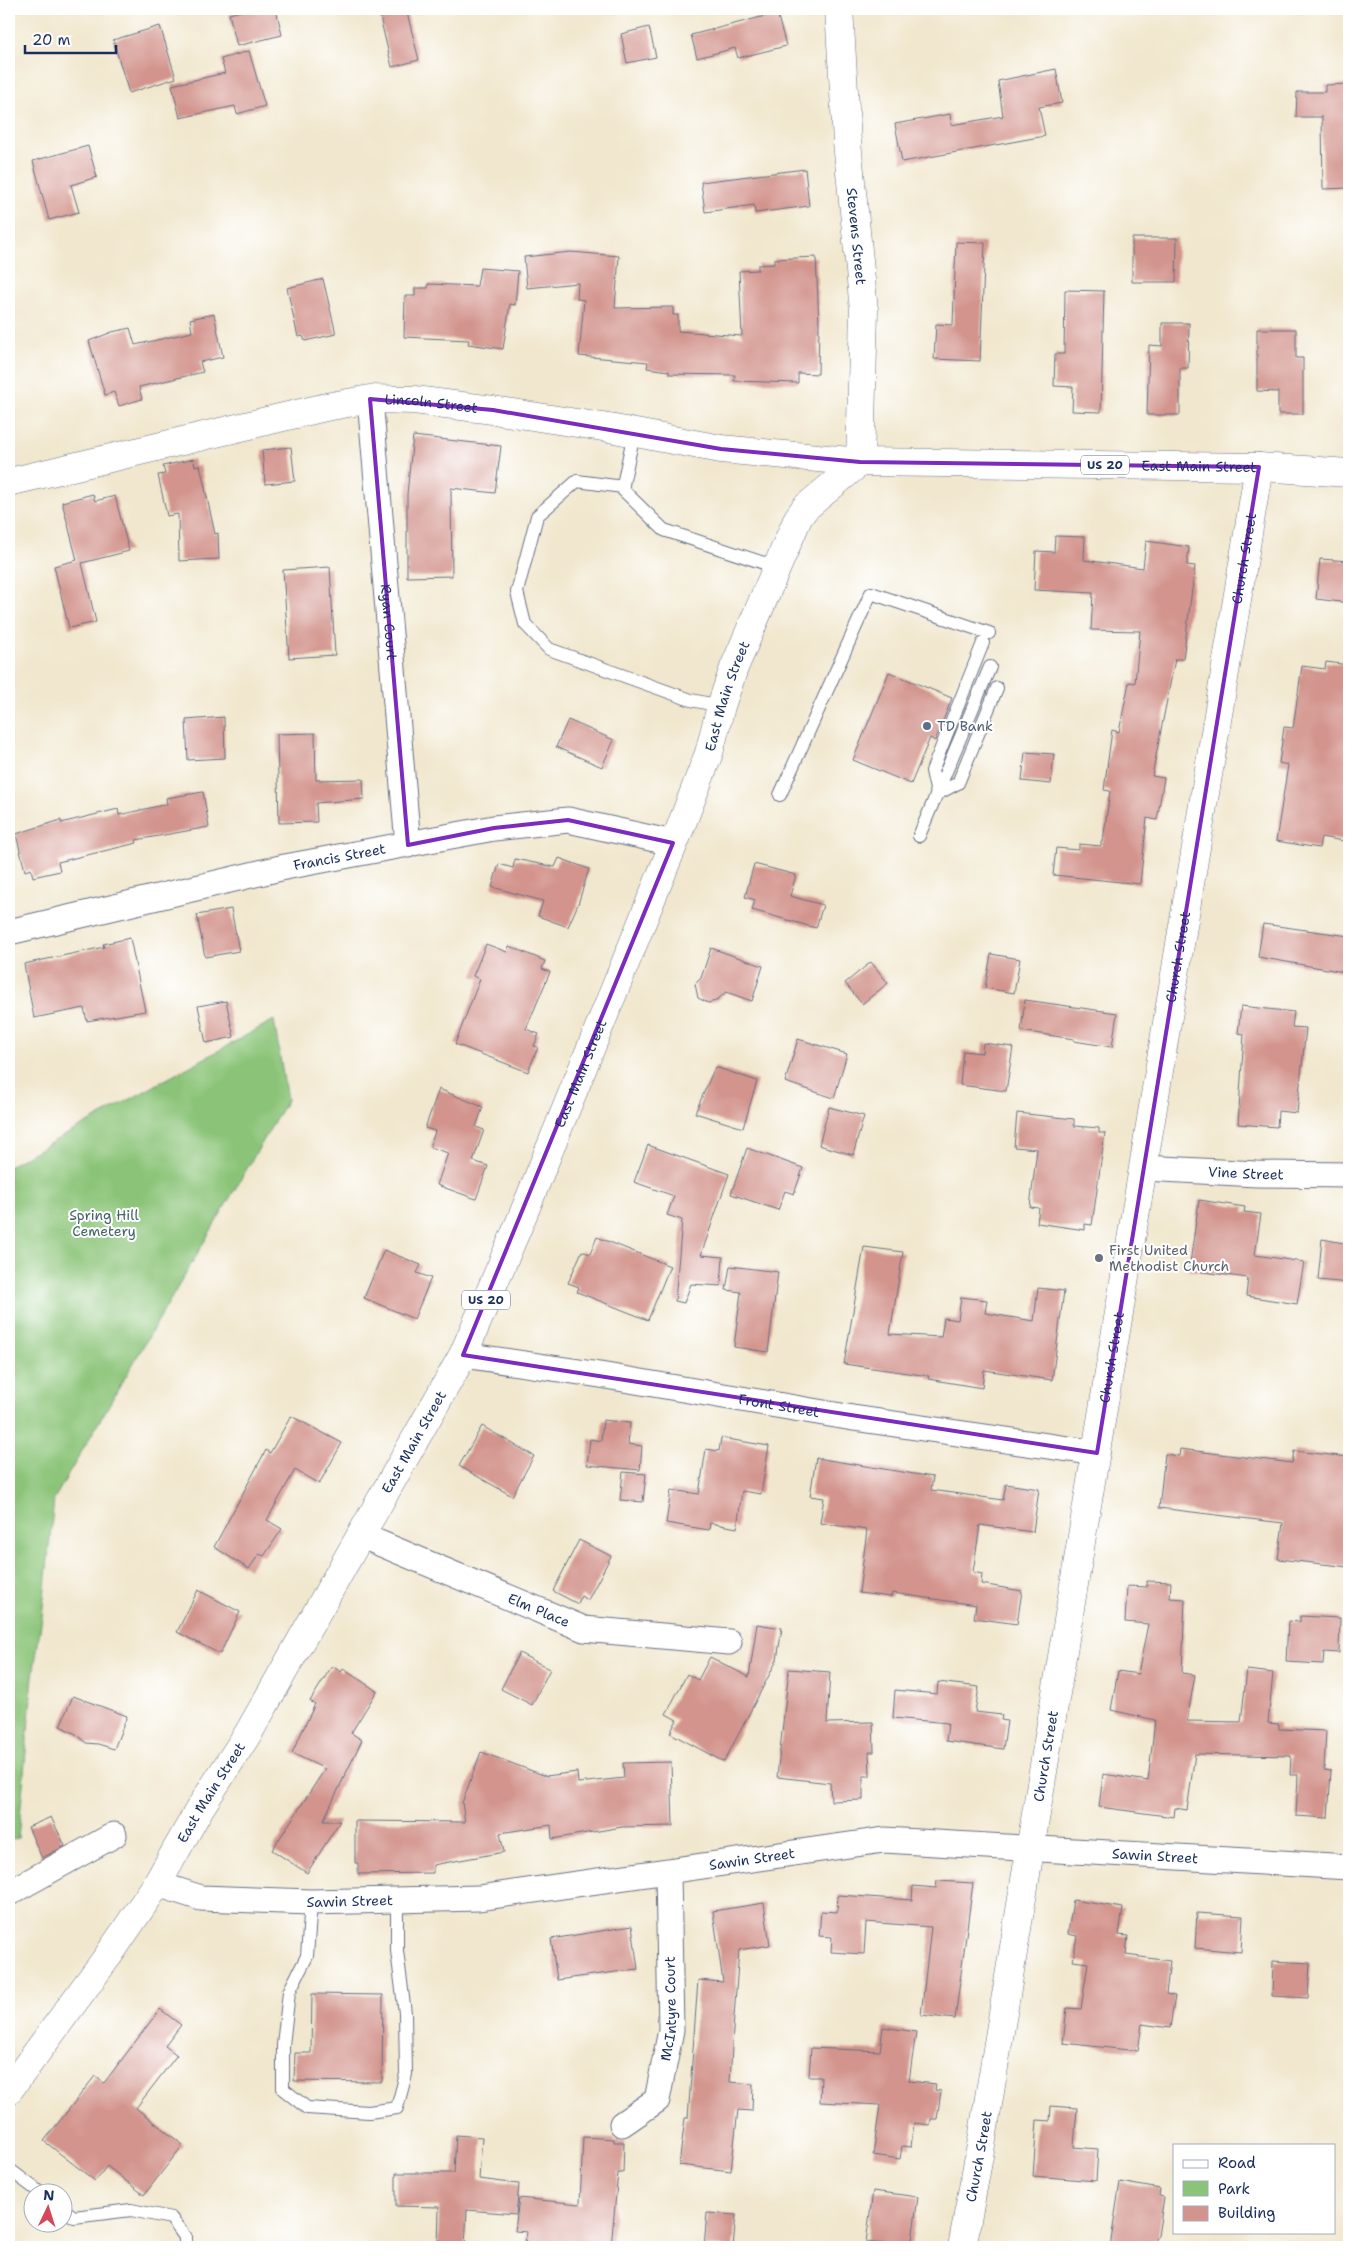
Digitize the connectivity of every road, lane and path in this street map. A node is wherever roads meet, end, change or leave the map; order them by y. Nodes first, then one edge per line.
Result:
1 (839, 9) edge
2 (370, 399) junction
3 (634, 433) junction
4 (860, 462) junction
5 (1259, 468) junction
6 (1349, 473) edge
7 (9, 482) edge
8 (622, 487) junction
9 (776, 567) junction
10 (990, 667) dead end
11 (997, 688) dead end
12 (721, 706) junction
13 (937, 794) junction
14 (780, 795) dead end
15 (919, 836) dead end
16 (674, 843) junction
17 (408, 845) junction
18 (9, 932) edge
19 (1144, 1168) junction
20 (1349, 1176) edge
21 (463, 1355) junction
22 (1097, 1452) junction
23 (360, 1535) junction
24 (729, 1642) dead end
25 (114, 1835) dead end
26 (1030, 1848) junction
27 (1349, 1867) edge
28 (668, 1872) junction
29 (157, 1884) junction
30 (9, 1893) edge
31 (397, 1901) junction
32 (311, 1902) junction
33 (9, 2090) edge
34 (622, 2124) dead end
35 (9, 2169) edge
36 (29, 2184) edge
37 (72, 2216) edge
38 (185, 2247) edge
39 (962, 2247) edge

1 - 4 main road, Stevens Street
2 - 3 main road, Lincoln Street
2 - 7 main road, Lincoln Street
2 - 17 street, Ryan Court
3 - 4 main road, Lincoln Street
3 - 8 lane
4 - 5 main road, East Main Street / US 20
4 - 9 main road, East Main Street / US 20
5 - 6 main road, East Main Street / US 20
5 - 19 main road, Church Street
8 - 9 lane
8 - 12 lane
9 - 12 main road, East Main Street / US 20
10 - 13 lane
11 - 13 lane
12 - 16 main road, East Main Street / US 20
13 - 14 lane
13 - 15 lane
16 - 17 street, Francis Street
16 - 21 main road, East Main Street / US 20
17 - 18 street, Francis Street
19 - 20 street, Vine Street
19 - 22 main road, Church Street
21 - 22 street, Front Street
21 - 23 main road, East Main Street / US 20
22 - 26 main road, Church Street
23 - 24 street, Elm Place
23 - 29 main road, East Main Street / US 20
25 - 30 street
26 - 27 street, Sawin Street
26 - 28 street, Sawin Street
26 - 39 main road, Church Street
28 - 31 street, Sawin Street
28 - 34 street, McIntyre Court
29 - 32 street, Sawin Street
29 - 33 main road, East Main Street / US 20
31 - 32 street, Sawin Street
31 - 32 lane
35 - 36 lane
37 - 38 lane

